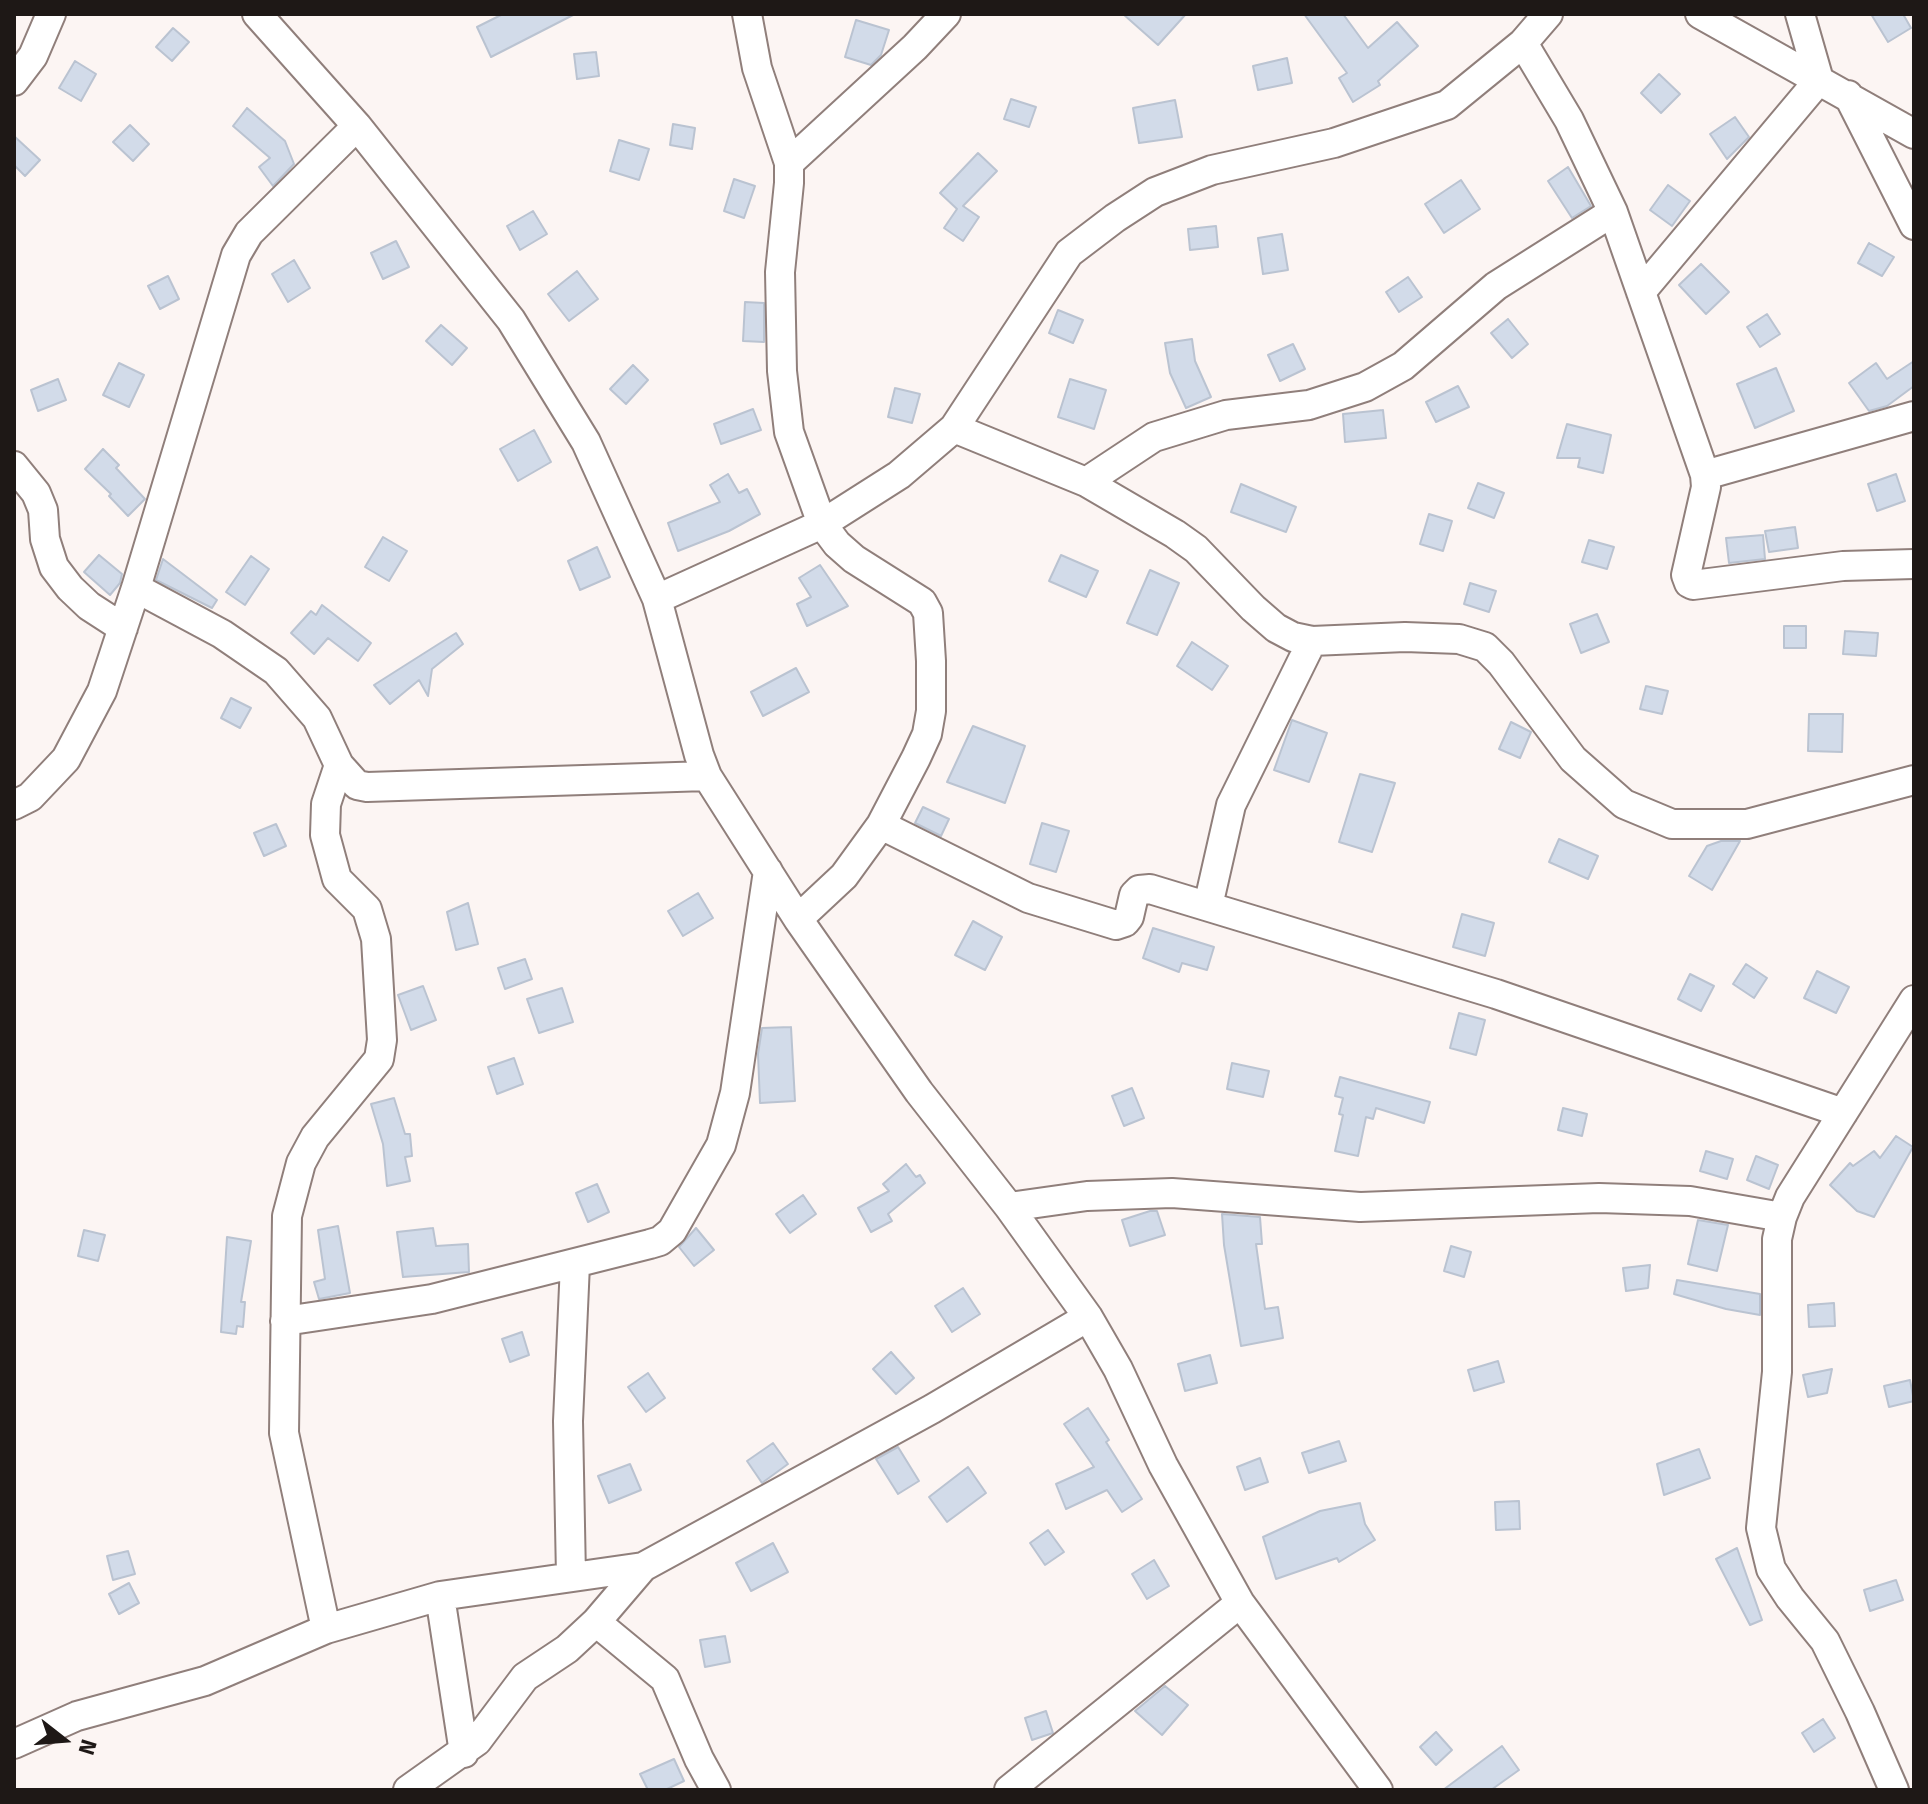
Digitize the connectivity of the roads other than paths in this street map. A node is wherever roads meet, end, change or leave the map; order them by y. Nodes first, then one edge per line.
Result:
1 (51, 14) edge
2 (257, 14) edge
3 (747, 14) edge
4 (946, 14) edge
5 (1548, 14) edge
6 (1700, 14) edge
7 (1800, 14) edge
8 (1523, 43) junction
9 (1819, 80) junction
10 (14, 81) edge
11 (1848, 95) junction
12 (357, 126) junction
13 (1914, 134) edge
14 (789, 163) junction
15 (1613, 212) junction
16 (1914, 225) edge
17 (1641, 292) junction
18 (1914, 416) edge
19 (954, 428) junction
20 (14, 466) edge
21 (1705, 475) junction
22 (1086, 482) junction
23 (822, 524) junction
24 (1914, 564) edge
25 (136, 588) junction
26 (657, 599) junction
27 (123, 628) junction
28 (1312, 641) junction
29 (339, 765) junction
30 (707, 776) junction
31 (1914, 780) edge
32 (14, 805) edge
33 (881, 825) junction
34 (768, 871) junction
35 (1208, 906) junction
36 (798, 919) junction
37 (1914, 1000) edge
38 (1843, 1113) junction
39 (1009, 1207) junction
40 (1782, 1217) junction
41 (575, 1264) junction
42 (1088, 1317) junction
43 (285, 1321) junction
44 (643, 1567) junction
45 (571, 1577) junction
46 (440, 1596) junction
47 (1240, 1603) junction
48 (596, 1622) junction
49 (326, 1629) junction
50 (14, 1744) edge
51 (464, 1753) junction
52 (408, 1790) edge
53 (716, 1790) edge
54 (1009, 1790) edge
55 (1378, 1790) edge
56 (1894, 1790) edge

1 - 10 street
2 - 12 street
3 - 14 street
4 - 14 street
5 - 8 street
6 - 9 street
7 - 9 street
8 - 15 street
8 - 19 street
9 - 11 street
9 - 17 street
11 - 13 street
11 - 16 street
12 - 25 street
12 - 26 street
14 - 23 street
15 - 17 street
15 - 22 street
17 - 21 street
18 - 21 street
19 - 22 street
19 - 23 street
20 - 27 street
21 - 24 street
22 - 28 street
23 - 26 street
23 - 33 street
25 - 27 street
25 - 29 street
26 - 30 street
27 - 32 street
28 - 31 street
28 - 35 street
29 - 30 street
29 - 43 street
30 - 34 street
33 - 35 street
33 - 36 street
34 - 36 street
34 - 41 street
35 - 38 street
36 - 39 street
37 - 38 street
38 - 40 street
39 - 40 street
39 - 42 street
40 - 56 street
41 - 43 street
41 - 45 street
42 - 44 street
42 - 47 street
43 - 49 street
44 - 45 street
44 - 48 street
45 - 46 street
46 - 49 street
46 - 51 street
47 - 54 street
47 - 55 street
48 - 51 street
48 - 53 street
49 - 50 street
51 - 52 street

